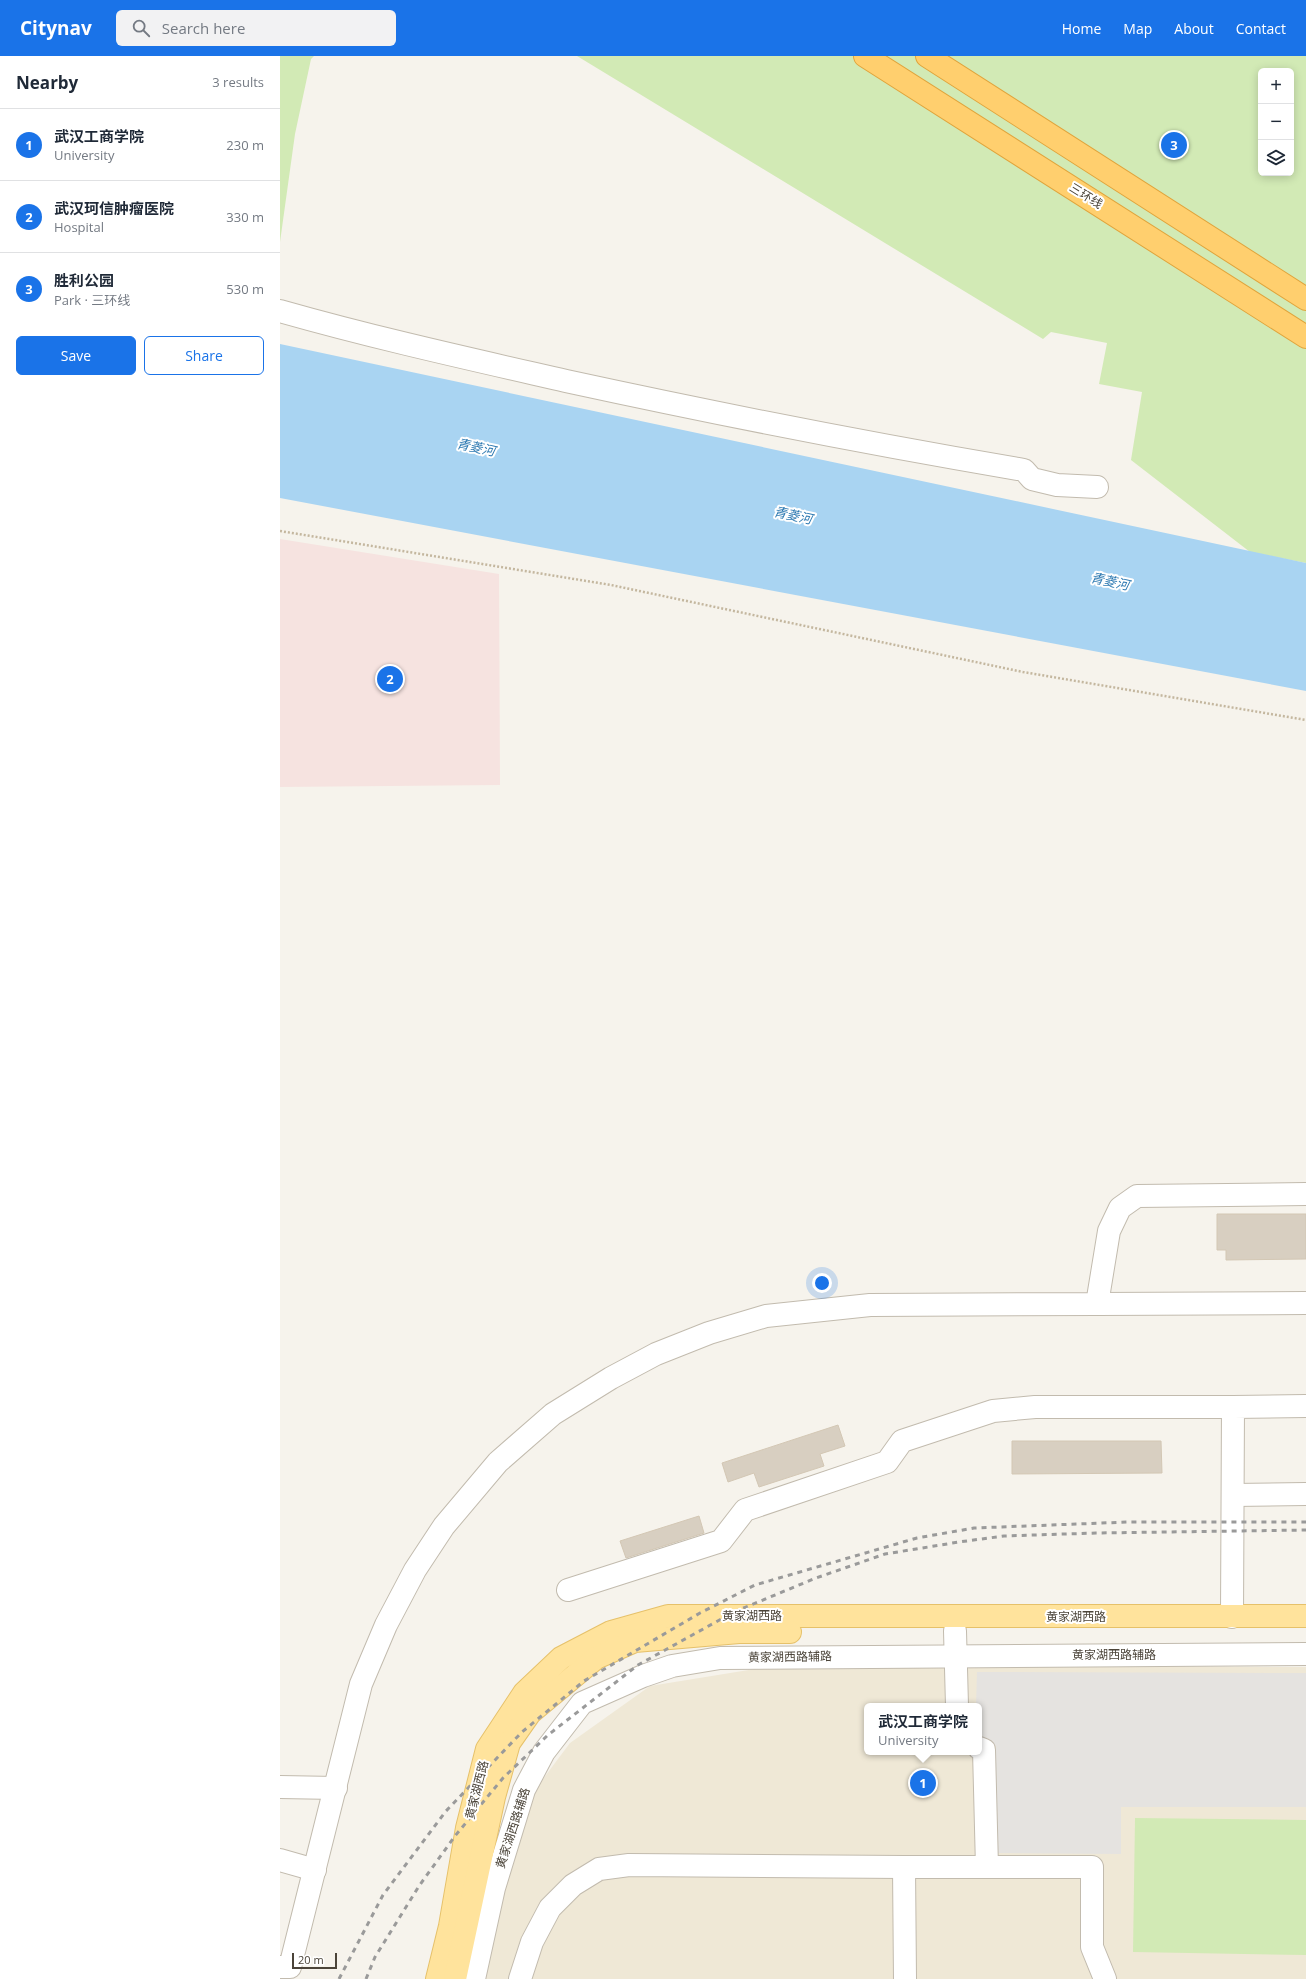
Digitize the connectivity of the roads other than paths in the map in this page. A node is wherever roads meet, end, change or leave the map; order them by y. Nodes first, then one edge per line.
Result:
1 (865, 56) edge
2 (931, 58) edge
3 (1306, 299) edge
4 (280, 311) edge
5 (1306, 337) edge
6 (1096, 487) dead end
7 (1306, 1194) edge
8 (1306, 1302) edge
9 (1097, 1304) junction
10 (1233, 1406) junction
11 (1306, 1406) edge
12 (1306, 1494) edge
13 (1233, 1495) junction
14 (568, 1590) dead end
15 (1306, 1616) edge
16 (1232, 1617) junction
17 (955, 1631) junction
18 (1306, 1631) edge
19 (1306, 1654) edge
20 (955, 1656) junction
21 (957, 1703) edge
22 (982, 1749) edge
23 (280, 1787) edge
24 (336, 1788) junction
25 (280, 1860) edge
26 (904, 1867) junction
27 (988, 1867) junction
28 (315, 1870) junction
29 (280, 1967) edge
30 (437, 1979) edge
31 (455, 1979) edge
32 (474, 1979) edge
33 (520, 1979) edge
34 (906, 1979) edge
35 (1105, 1979) edge

1 - 5 highway, 三环线
2 - 3 highway
4 - 6 street
7 - 9 street
8 - 9 street
9 - 24 street
10 - 11 street
10 - 13 street
10 - 14 street
12 - 13 street
13 - 16 street
15 - 16 main road, 黄家湖西路
16 - 30 main road, 黄家湖西路
17 - 18 main road, 黄家湖西路
17 - 20 street
17 - 31 main road, 黄家湖西路
19 - 20 street, 黄家湖西路辅路
20 - 21 street
20 - 32 street, 黄家湖西路辅路
22 - 27 street
23 - 24 street
24 - 28 street
25 - 28 street
26 - 27 street
26 - 33 street
26 - 34 street
27 - 35 street
28 - 29 street

